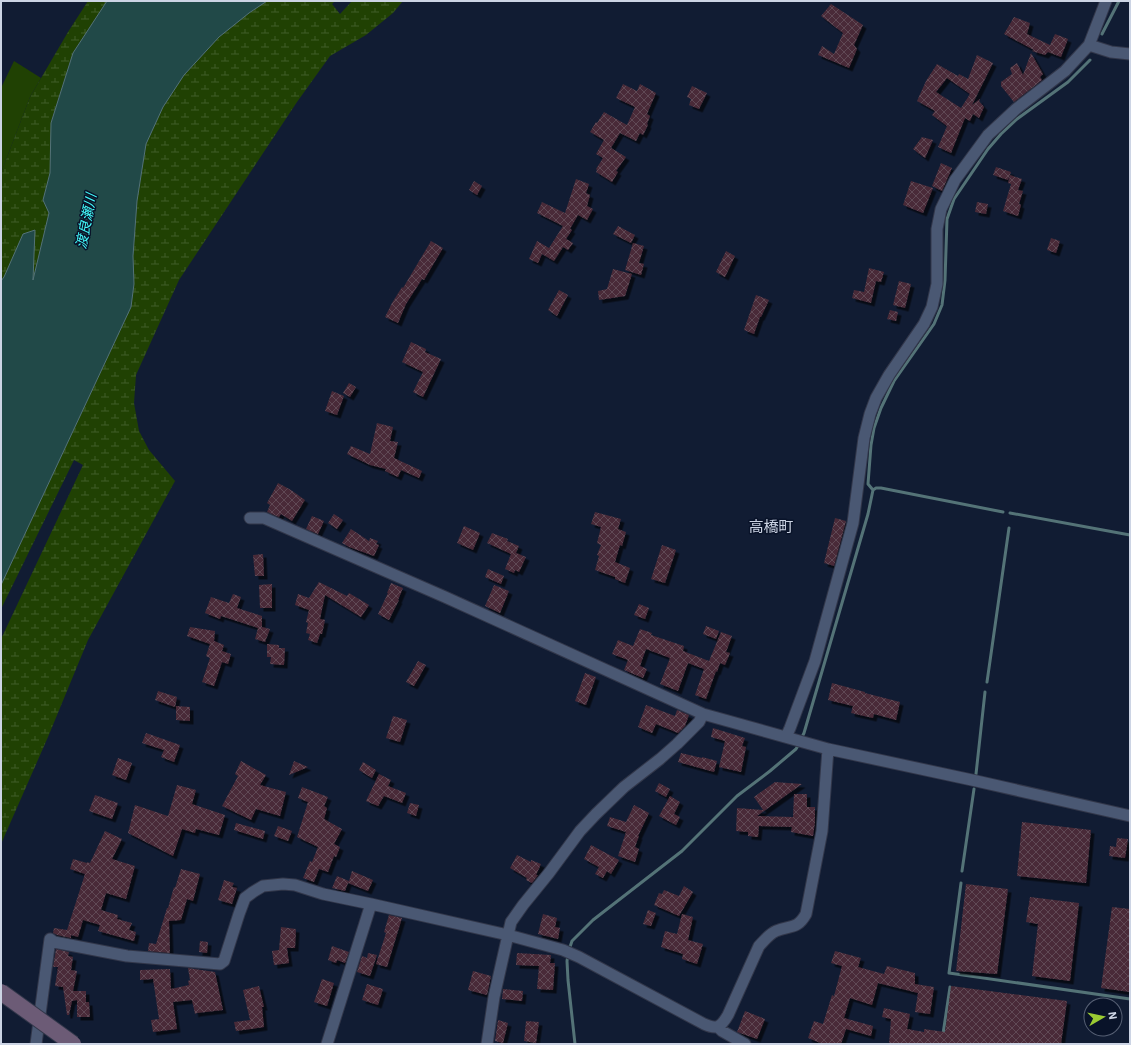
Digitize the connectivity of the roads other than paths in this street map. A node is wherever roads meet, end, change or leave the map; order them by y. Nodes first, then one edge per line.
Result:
1 (1106, 1) edge
2 (1089, 46) junction
3 (1130, 54) edge
4 (250, 518) dead end
5 (703, 714) junction
6 (790, 738) junction
7 (828, 749) junction
8 (1130, 816) edge
9 (371, 904) junction
10 (508, 935) junction
11 (1, 992) edge
12 (718, 1027) junction
13 (36, 1044) edge
14 (73, 1044) edge
15 (328, 1044) edge
16 (487, 1044) edge
17 (745, 1044) edge

1 - 2 street
2 - 3 street
2 - 6 street
4 - 5 street
5 - 6 street
5 - 10 street
6 - 7 street
7 - 8 street
7 - 12 street
9 - 10 street
9 - 13 street
9 - 15 street
10 - 12 street
10 - 16 street
11 - 14 main road, bridge
12 - 17 street

